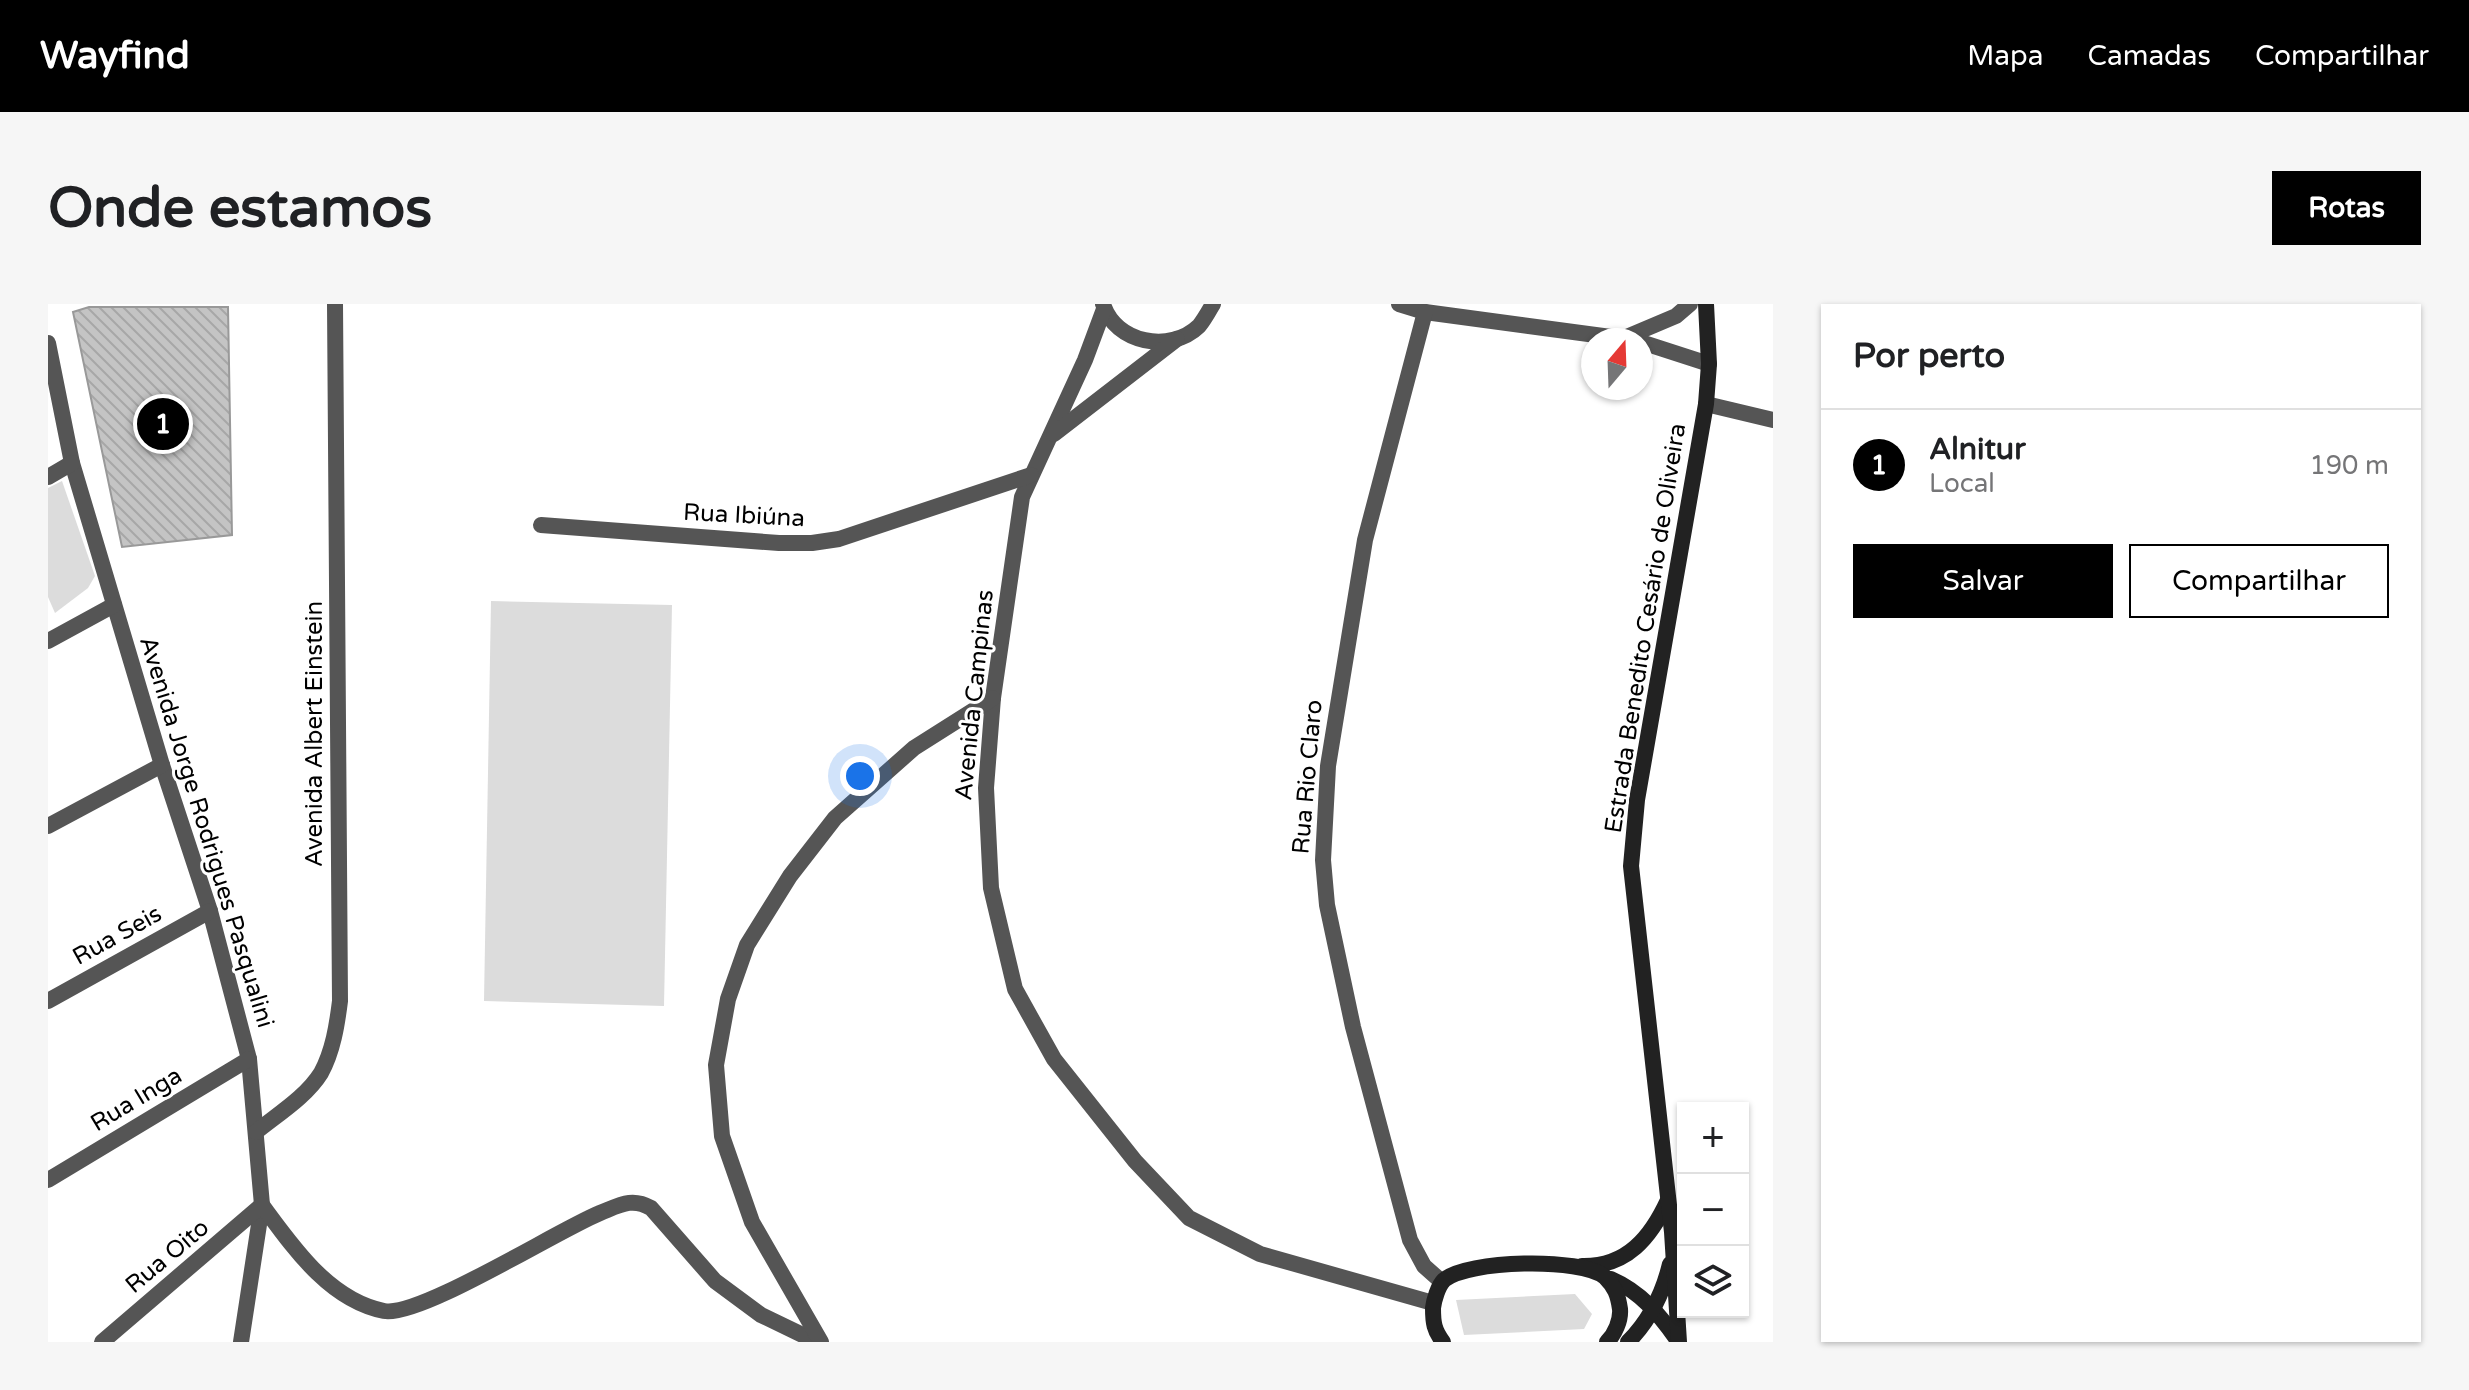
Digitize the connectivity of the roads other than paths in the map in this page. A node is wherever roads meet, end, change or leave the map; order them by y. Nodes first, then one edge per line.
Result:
1 (335, 304) edge
2 (1399, 304) edge
3 (1690, 304) edge
4 (1706, 304) edge
5 (1213, 305) edge
6 (1104, 307) edge
7 (1425, 312) junction
8 (1651, 328) edge
9 (1581, 333) edge
10 (1177, 339) junction
11 (48, 343) edge
12 (1653, 346) edge
13 (1709, 364) junction
14 (1706, 404) junction
15 (1773, 420) edge
16 (1050, 438) junction
17 (72, 463) junction
18 (1031, 475) junction
19 (48, 477) edge
20 (541, 525) dead end
21 (114, 605) junction
22 (48, 641) edge
23 (993, 698) junction
24 (162, 765) junction
25 (48, 826) edge
26 (210, 911) junction
27 (48, 1001) edge
28 (249, 1059) junction
29 (256, 1132) junction
30 (48, 1180) edge
31 (1669, 1199) junction
32 (262, 1205) junction
33 (1673, 1252) junction
34 (1575, 1266) junction
35 (1603, 1275) junction
36 (1442, 1282) junction
37 (1433, 1303) junction
38 (1653, 1309) junction
39 (1435, 1338) edge
40 (102, 1342) edge
41 (241, 1342) edge
42 (819, 1342) edge
43 (1607, 1342) edge
44 (1628, 1342) edge
45 (1679, 1342) edge

1 - 29 street, Avenida Albert Einstein
2 - 7 street
3 - 8 street
4 - 13 main road, Estrada Benedito Cesário de Oliveira
5 - 10 street, Avenida Campinas
6 - 10 street
6 - 16 street, Avenida Campinas
7 - 9 street
7 - 36 street, Rua Rio Claro
10 - 16 street, Avenida Campinas
11 - 17 street, Avenida Jorge Rodrigues Pasqualini
12 - 13 street
13 - 14 main road, Estrada Benedito Cesário de Oliveira
14 - 15 street
14 - 31 main road, Estrada Benedito Cesário de Oliveira
16 - 18 street, Avenida Campinas
17 - 19 street
17 - 21 street, Avenida Jorge Rodrigues Pasqualini
18 - 20 street, Rua Ibiúna
18 - 23 street, Avenida Campinas
21 - 22 street
21 - 24 street, Avenida Jorge Rodrigues Pasqualini
23 - 37 street, Avenida Campinas
23 - 42 street
24 - 25 street
24 - 26 street, Avenida Jorge Rodrigues Pasqualini
26 - 27 street, Rua Seis
26 - 28 street, Avenida Jorge Rodrigues Pasqualini
28 - 29 street, Avenida Jorge Rodrigues Pasqualini
28 - 30 street, Rua Inga
29 - 32 street, Avenida Jorge Rodrigues Pasqualini
31 - 33 main road, Estrada Benedito Cesário de Oliveira
31 - 34 main road
32 - 40 street, Rua Oito
32 - 41 street, Avenida Jorge Rodrigues Pasqualini
32 - 42 street
33 - 38 main road
33 - 45 main road, Estrada Benedito Cesário de Oliveira
34 - 35 main road
34 - 36 main road
35 - 38 main road
35 - 43 main road
36 - 37 main road
37 - 39 main road
38 - 44 main road
38 - 45 main road

